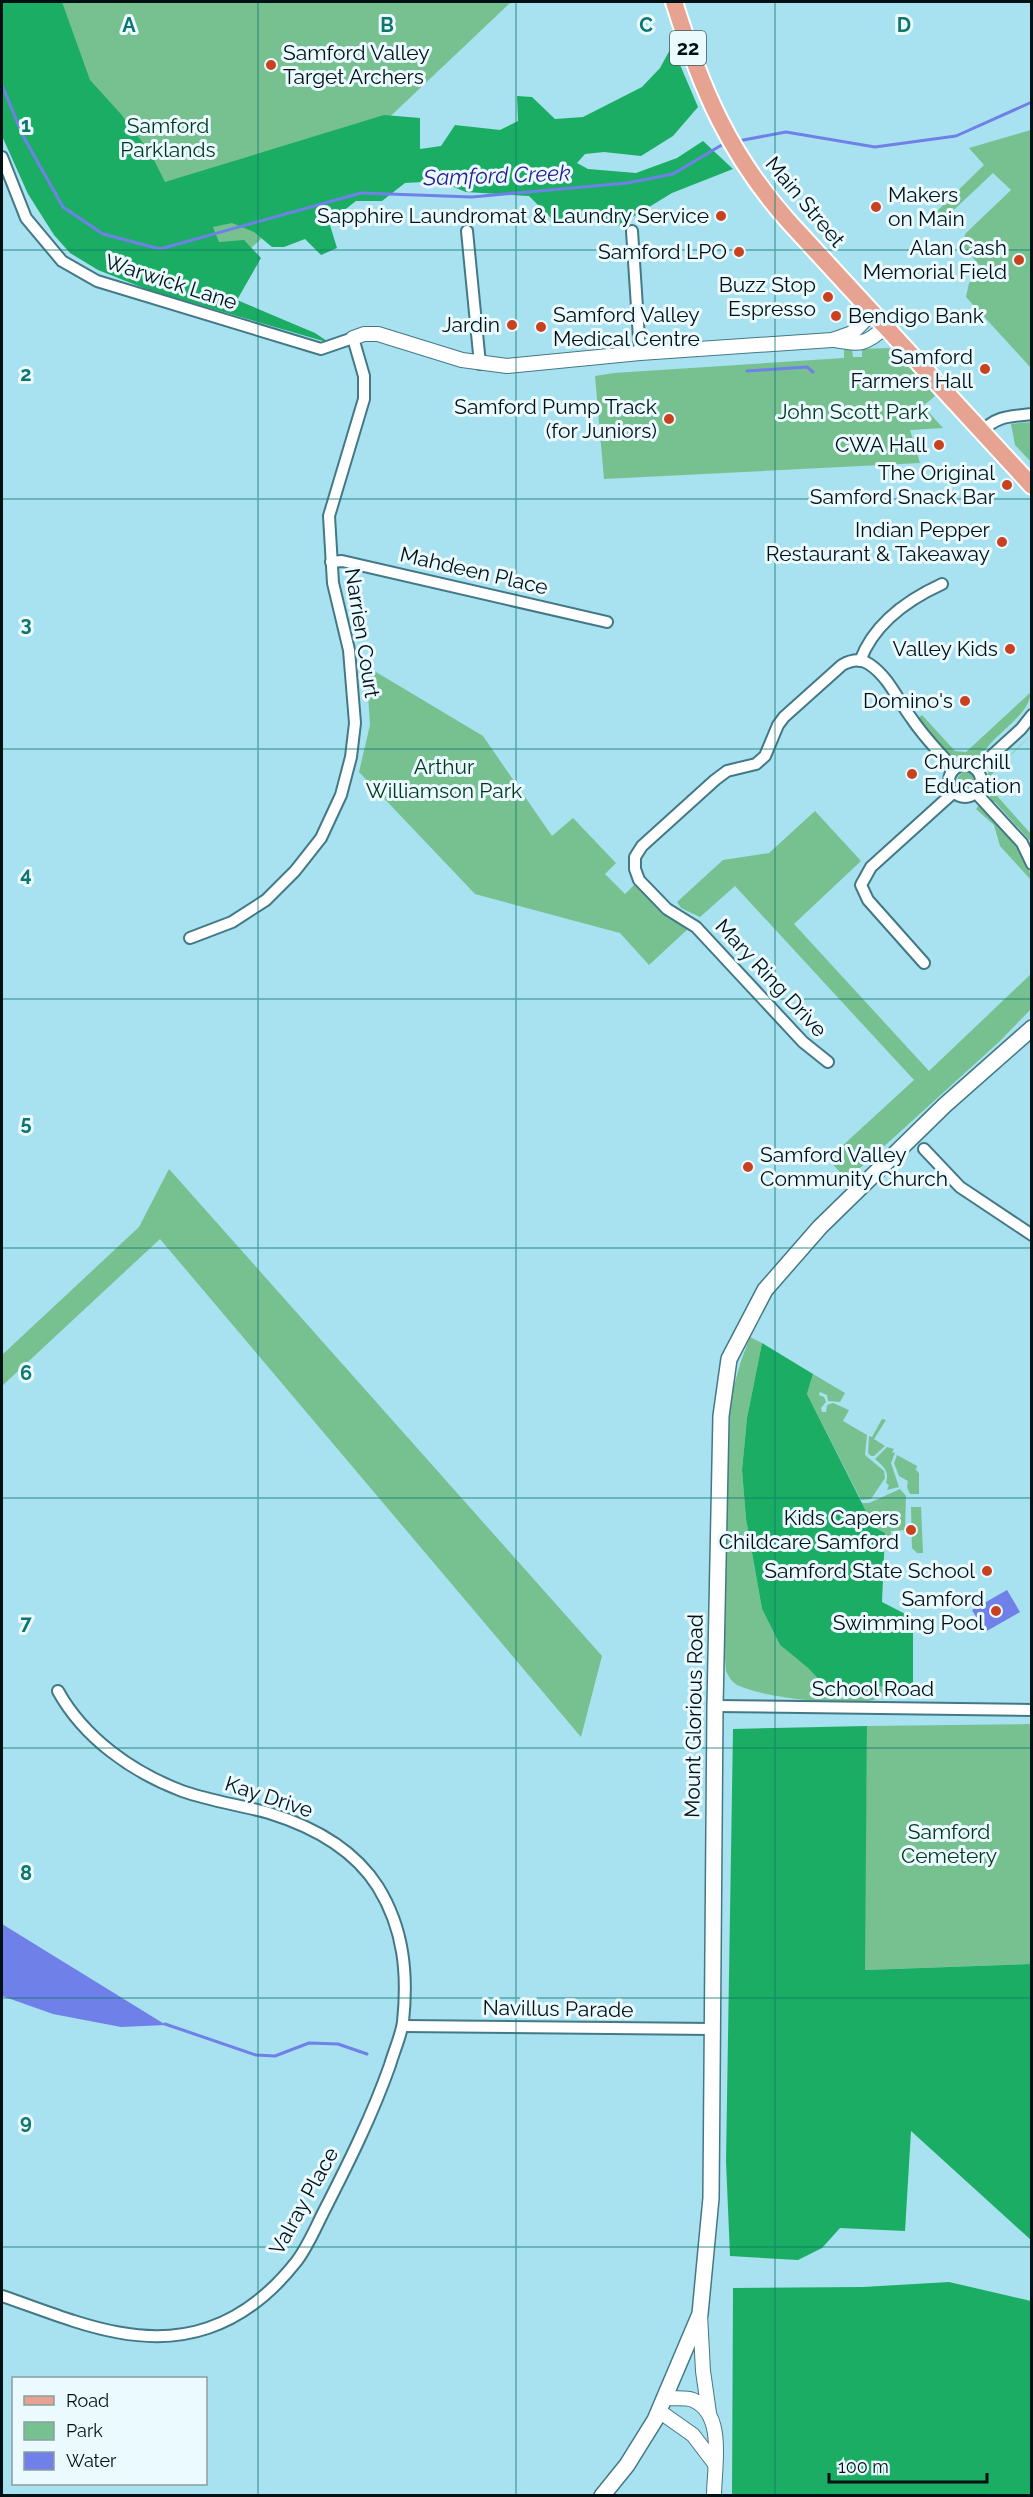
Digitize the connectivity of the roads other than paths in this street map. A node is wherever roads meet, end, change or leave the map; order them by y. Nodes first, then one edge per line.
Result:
1 (674, 2) edge
2 (2, 157) edge
3 (467, 231) dead end
4 (632, 231) dead end
5 (872, 313) junction
6 (885, 327) junction
7 (353, 338) junction
8 (832, 340) junction
9 (640, 353) junction
10 (480, 364) junction
11 (1032, 414) edge
12 (981, 432) junction
13 (1032, 486) edge
14 (331, 562) junction
15 (942, 584) dead end
16 (607, 622) dead end
17 (860, 661) junction
18 (1032, 716) edge
19 (954, 769) junction
20 (977, 769) junction
21 (954, 792) junction
22 (976, 793) junction
23 (1032, 864) edge
24 (190, 938) dead end
25 (924, 963) dead end
26 (1031, 1028) edge
27 (828, 1062) dead end
28 (924, 1149) dead end
29 (1032, 1235) edge
30 (58, 1691) dead end
31 (715, 1706) junction
32 (1032, 1710) edge
33 (403, 2026) junction
34 (712, 2029) junction
35 (2, 2296) edge
36 (700, 2314) junction
37 (662, 2404) junction
38 (709, 2413) junction
39 (715, 2463) junction
40 (602, 2496) edge
41 (714, 2496) edge

1 - 5 main road, Main Street / 22
2 - 7 street, Warwick Lane
3 - 10 street
4 - 9 street
5 - 6 main road, Main Street / 22
5 - 8 street
6 - 8 street
6 - 12 main road, Main Street / 22
7 - 10 street
7 - 14 street, Narrien Court
8 - 9 street
9 - 10 street
11 - 12 street
12 - 13 main road, Main Street / 22
14 - 16 street, Mahdeen Place
14 - 24 street, Narrien Court
15 - 17 street
17 - 19 street
17 - 27 street, Mary Ring Drive
18 - 20 street
19 - 20 street
19 - 21 street
20 - 22 street
21 - 22 street
21 - 25 street
22 - 23 street
26 - 31 main road, Mount Glorious Road
28 - 29 street
30 - 33 street, Kay Drive
31 - 32 street, School Road
31 - 34 main road, Mount Glorious Road
33 - 34 street, Navillus Parade
33 - 35 street, Valray Place
34 - 36 main road, Mount Glorious Road
36 - 37 main road, Mount Glorious Road
36 - 38 street
37 - 38 street
37 - 39 street
37 - 40 main road, Mount Glorious Road
38 - 39 street
39 - 41 street

